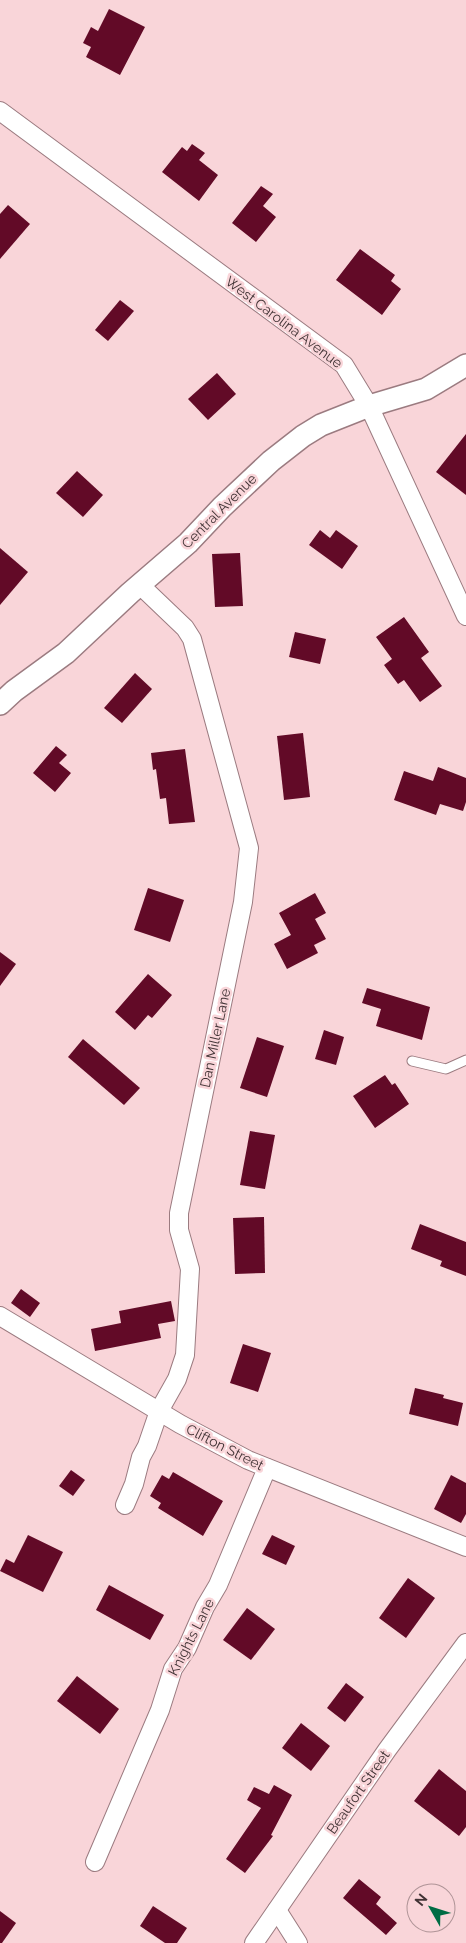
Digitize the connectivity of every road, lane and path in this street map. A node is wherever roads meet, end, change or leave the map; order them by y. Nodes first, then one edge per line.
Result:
1 (0, 111) edge
2 (466, 365) edge
3 (369, 406) junction
4 (140, 585) junction
5 (466, 616) edge
6 (0, 704) edge
7 (466, 1060) edge
8 (412, 1061) dead end
9 (0, 1316) edge
10 (159, 1411) junction
11 (267, 1468) junction
12 (125, 1504) dead end
13 (466, 1547) edge
14 (466, 1643) edge
15 (95, 1862) dead end
16 (277, 1910) junction
17 (254, 1943) edge
18 (298, 1943) edge

1 - 3 street, West Carolina Avenue
2 - 3 street, Central Avenue
3 - 4 street, Central Avenue
3 - 5 street, West Carolina Avenue
4 - 6 street, Central Avenue
4 - 10 street, Dan Miller Lane
7 - 8 lane
9 - 10 street, Clifton Street
10 - 11 street, Clifton Street
10 - 12 street, Dan Miller Lane
11 - 13 street, Clifton Street
11 - 15 street, Knights Lane
14 - 16 street, Beaufort Street
16 - 17 street, Beaufort Street
16 - 18 street

